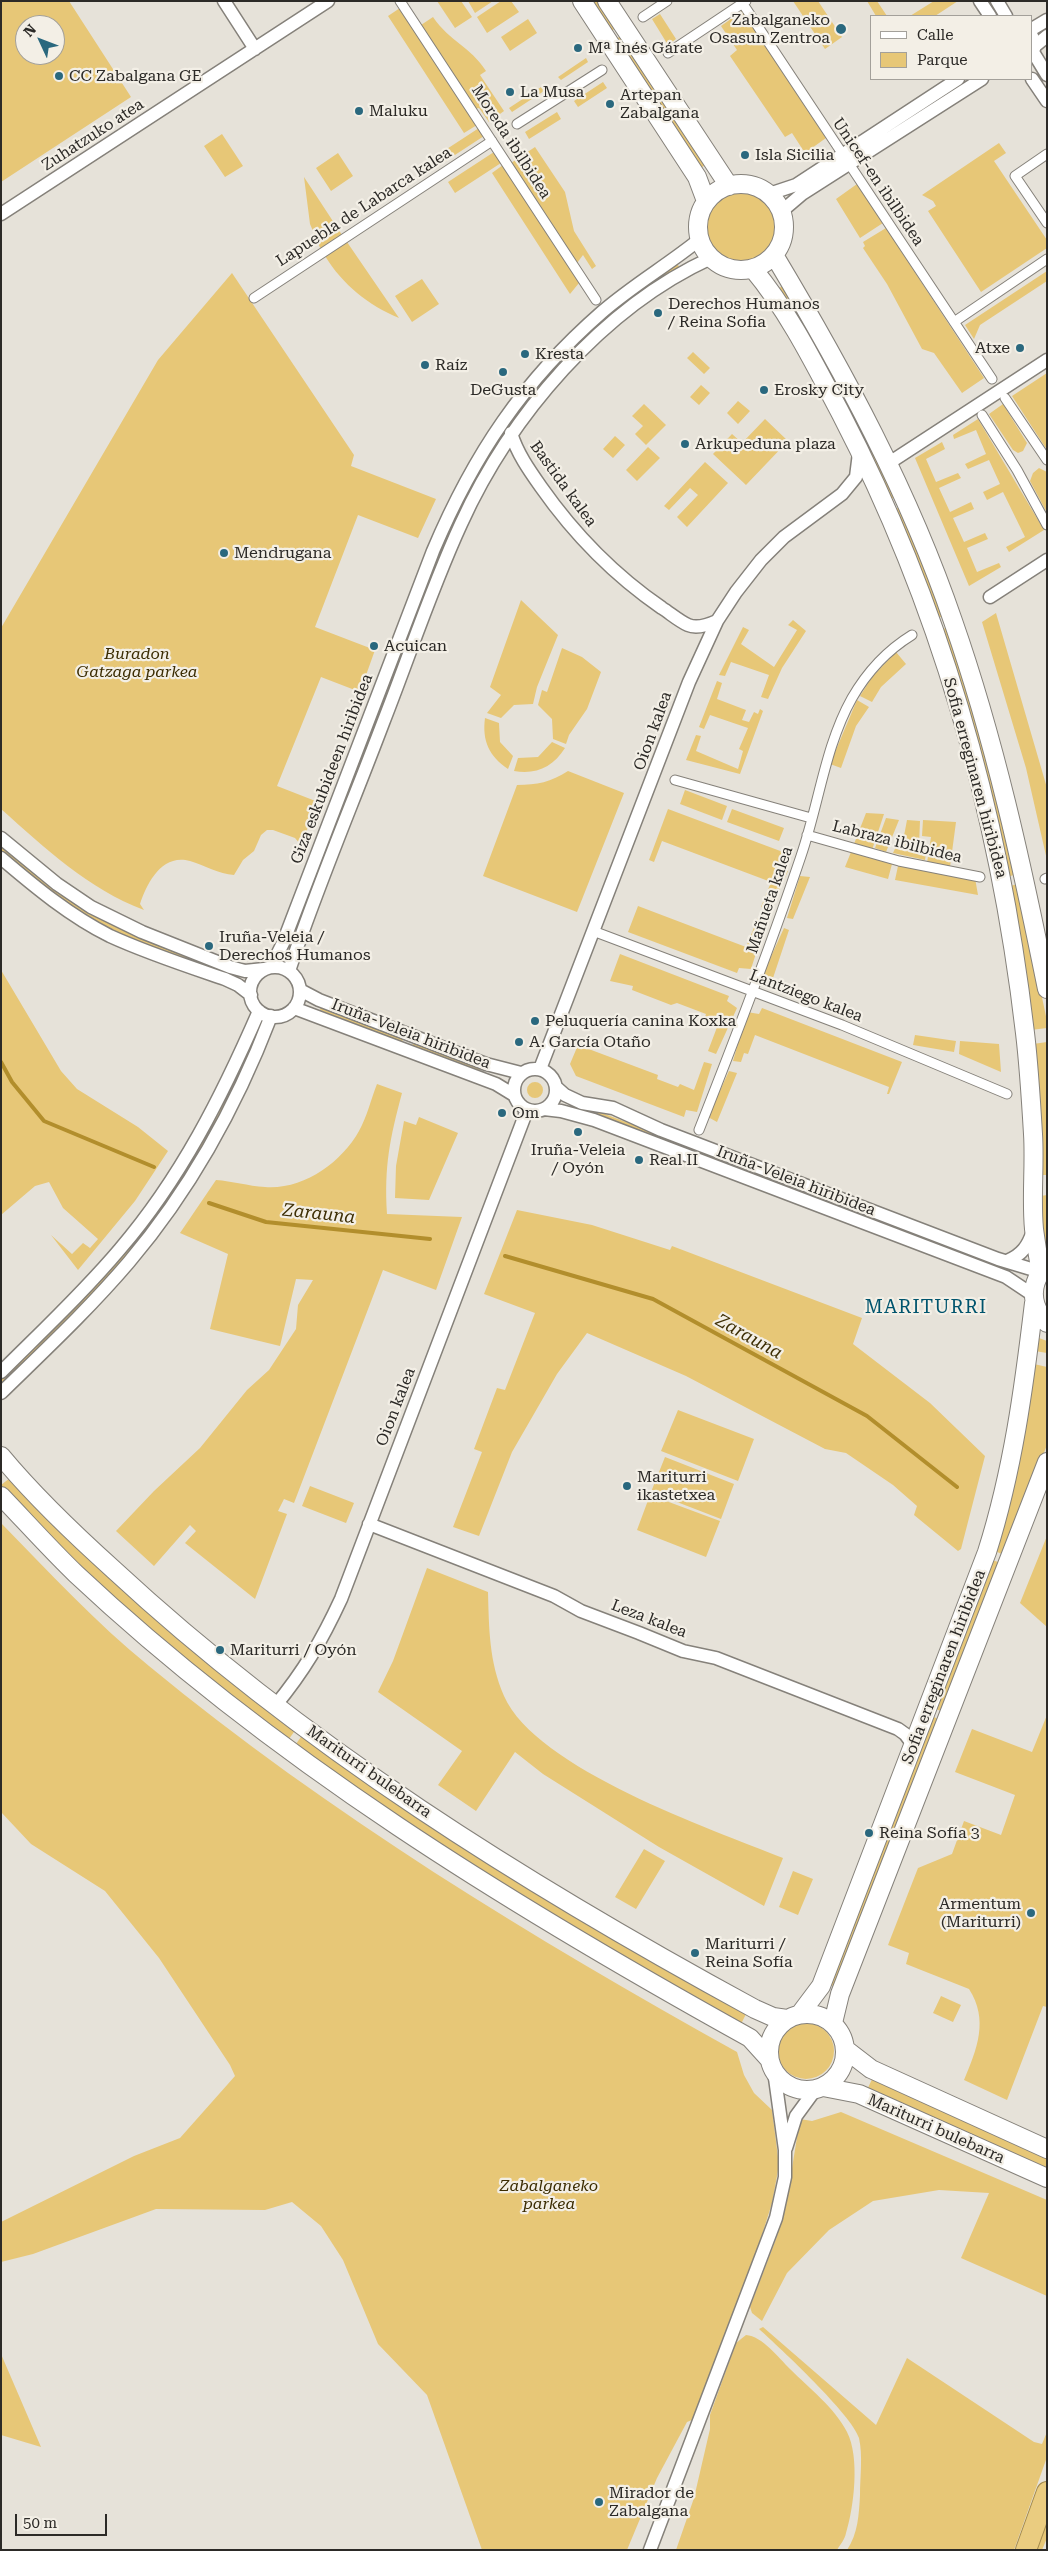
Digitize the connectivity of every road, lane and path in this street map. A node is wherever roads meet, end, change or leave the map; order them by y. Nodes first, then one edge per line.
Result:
1 (224, 1) edge
2 (328, 1) edge
3 (400, 1) edge
4 (582, 1) edge
5 (607, 1) edge
6 (667, 1) edge
7 (980, 1) edge
8 (997, 1) edge
9 (743, 2) edge
10 (989, 15) edge
11 (1005, 15) edge
12 (643, 17) dead end
13 (1047, 20) edge
14 (1033, 28) edge
15 (1047, 36) edge
16 (1033, 47) edge
17 (255, 49) junction
18 (668, 53) dead end
19 (602, 70) dead end
20 (1047, 75) edge
21 (957, 80) edge
22 (980, 80) edge
23 (1033, 80) edge
24 (1047, 102) edge
25 (517, 124) dead end
26 (492, 141) junction
27 (1047, 154) edge
28 (845, 160) junction
29 (728, 186) junction
30 (769, 194) junction
31 (706, 201) junction
32 (782, 211) junction
33 (1, 214) edge
34 (1047, 223) edge
35 (700, 239) junction
36 (774, 255) junction
37 (710, 258) junction
38 (1047, 259) edge
39 (753, 269) junction
40 (254, 298) dead end
41 (596, 300) dead end
42 (954, 322) junction
43 (1047, 360) edge
44 (992, 379) dead end
45 (1005, 398) dead end
46 (982, 415) dead end
47 (511, 434) junction
48 (859, 450) junction
49 (1047, 460) edge
50 (889, 463) junction
51 (1047, 525) edge
52 (1047, 560) edge
53 (990, 597) dead end
54 (717, 621) junction
55 (912, 636) dead end
56 (675, 780) dead end
57 (812, 818) junction
58 (807, 835) junction
59 (1, 838) edge
60 (1, 858) edge
61 (980, 877) dead end
62 (593, 931) junction
63 (268, 968) junction
64 (290, 971) junction
65 (1047, 989) edge
66 (300, 990) junction
67 (753, 992) junction
68 (251, 995) junction
69 (294, 1008) junction
70 (265, 1014) junction
71 (540, 1069) junction
72 (521, 1073) junction
73 (556, 1087) junction
74 (1008, 1094) dead end
75 (514, 1096) junction
76 (544, 1109) junction
77 (527, 1110) junction
78 (699, 1130) dead end
79 (1034, 1228) junction
80 (1007, 1261) junction
81 (1044, 1268) edge
82 (1033, 1299) junction
83 (1047, 1323) edge
84 (1, 1372) edge
85 (1, 1394) edge
86 (1, 1456) edge
87 (1047, 1462) edge
88 (1, 1496) edge
89 (369, 1524) junction
90 (275, 1706) junction
91 (914, 1746) junction
92 (793, 2016) junction
93 (833, 2023) junction
94 (845, 2049) junction
95 (771, 2066) junction
96 (819, 2088) junction
97 (1047, 2149) edge
98 (785, 2150) junction
99 (1047, 2178) edge
100 (1047, 2492) edge
101 (650, 2550) edge
102 (1026, 2550) edge

1 - 17 street
2 - 17 street, Zuhatzuko atea
3 - 26 street, Moreda ibilbidea
4 - 31 main road
5 - 29 main road
6 - 12 street
7 - 10 street
8 - 11 street
9 - 18 street
9 - 28 street, Unicef-en ibilbidea
13 - 14 street
15 - 16 street
16 - 20 street
17 - 33 street, Zuhatzuko atea
19 - 25 street
21 - 28 street
22 - 28 street
23 - 24 street
26 - 40 street, Lapuebla de Labarca kalea
26 - 41 street, Moreda ibilbidea
27 - 34 street
28 - 30 street
28 - 32 street
28 - 42 street, Unicef-en ibilbidea
29 - 30 main road
29 - 31 main road
30 - 32 main road
31 - 35 main road
32 - 36 main road
35 - 37 main road
35 - 63 street, Giza eskubideen hiribidea
36 - 39 main road
36 - 50 main road, Sofia erreginaren hiribidea
37 - 39 main road
37 - 47 street, Giza eskubideen hiribidea
38 - 42 street
39 - 48 main road, Sofia erreginaren hiribidea
42 - 44 street, Unicef-en ibilbidea
43 - 50 street
45 - 49 street
46 - 51 street
47 - 54 street, Bastida kalea
47 - 64 street, Giza eskubideen hiribidea
48 - 54 street, Oion kalea
48 - 79 main road, Sofia erreginaren hiribidea
50 - 65 main road, Sofia erreginaren hiribidea
52 - 53 street
54 - 62 street, Oion kalea
55 - 57 street, Mañueta kalea
56 - 57 street, Labraza ibilbidea
57 - 58 street, Mañueta kalea
58 - 61 street, Labraza ibilbidea
58 - 67 street, Mañueta kalea
59 - 63 street
60 - 68 street
62 - 67 street, Lantziego kalea
62 - 71 street, Oion kalea
63 - 64 street
63 - 68 street
64 - 66 street
66 - 69 street
66 - 72 street, Iruña-Veleia hiribidea
67 - 74 street, Lantziego kalea
67 - 78 street, Mañueta kalea
68 - 70 street
69 - 70 street
69 - 75 street, Iruña-Veleia hiribidea
70 - 84 street
70 - 85 street
71 - 72 street
71 - 73 street
72 - 75 street
73 - 76 street
73 - 80 street, Iruña-Veleia hiribidea
75 - 77 street
76 - 77 street
76 - 82 street, Iruña-Veleia hiribidea
77 - 89 street, Oion kalea
79 - 80 street
79 - 81 main road, Sofia erreginaren hiribidea
80 - 81 street, Iruña-Veleia hiribidea
81 - 82 main road, Sofia erreginaren hiribidea
82 - 83 main road
82 - 91 main road, Sofia erreginaren hiribidea
86 - 90 main road, Mariturri bulebarra
87 - 93 main road, Sofia erreginaren hiribidea
88 - 95 main road, Mariturri bulebarra
89 - 90 street, Oion kalea
89 - 91 street, Leza kalea
90 - 92 main road, Mariturri bulebarra
91 - 92 main road, Sofia erreginaren hiribidea
92 - 93 main road
92 - 95 main road
93 - 94 main road
94 - 96 main road
94 - 97 main road, Mariturri bulebarra
95 - 96 main road
95 - 98 street
96 - 98 street
96 - 99 main road, Mariturri bulebarra
98 - 101 street
100 - 102 highway

